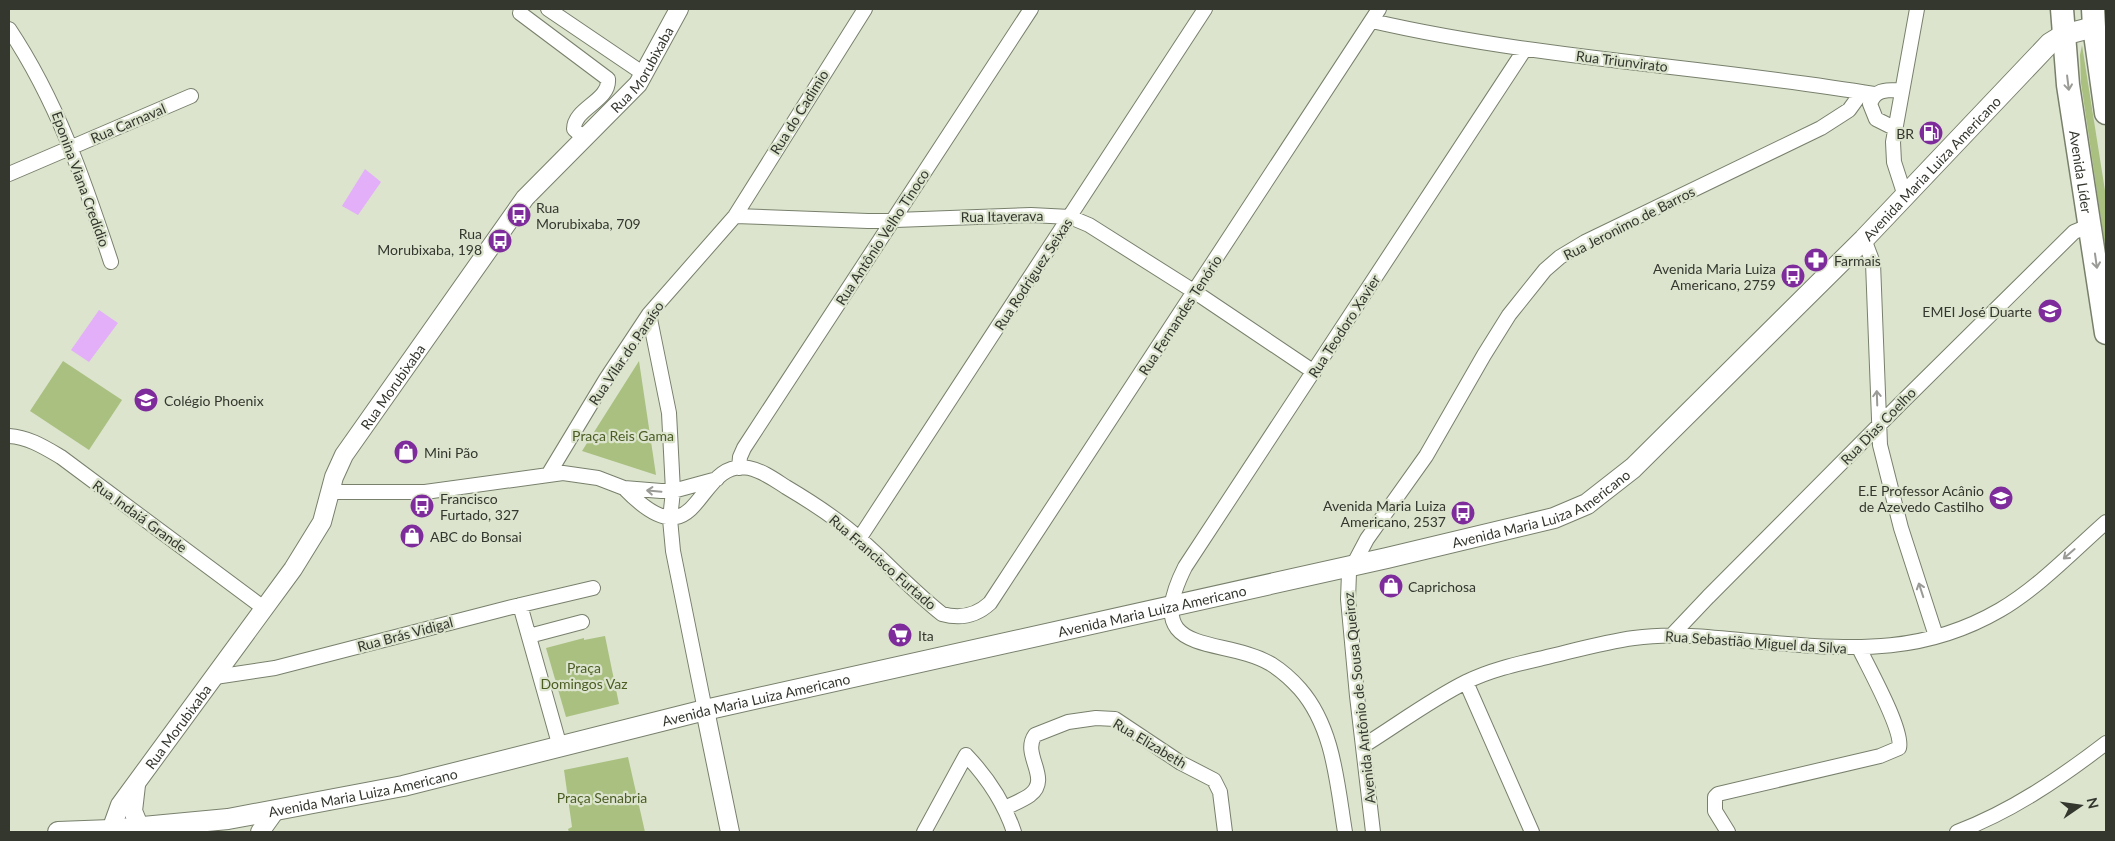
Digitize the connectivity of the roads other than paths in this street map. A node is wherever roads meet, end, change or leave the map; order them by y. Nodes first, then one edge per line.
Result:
1 (548, 9) edge
2 (679, 9) edge
3 (865, 9) edge
4 (1031, 9) edge
5 (1205, 9) edge
6 (1379, 9) edge
7 (1917, 9) edge
8 (2062, 9) edge
9 (520, 13) dead end
10 (2098, 20) edge
11 (1372, 21) junction
12 (9, 29) edge
13 (2063, 35) junction
14 (14, 48) edge
15 (1525, 50) junction
16 (644, 74) junction
17 (1901, 90) junction
18 (1868, 93) junction
19 (191, 96) dead end
20 (2106, 113) edge
21 (1894, 128) junction
22 (584, 138) junction
23 (71, 147) junction
24 (9, 174) edge
25 (1905, 196) junction
26 (734, 216) junction
27 (1070, 217) junction
28 (894, 219) junction
29 (2090, 225) junction
30 (1864, 239) junction
31 (111, 262) dead end
32 (1195, 292) junction
33 (649, 314) junction
34 (2106, 333) edge
35 (1314, 372) junction
36 (1878, 426) junction
37 (9, 436) edge
38 (739, 468) junction
39 (548, 475) junction
40 (717, 479) junction
41 (624, 488) junction
42 (673, 491) junction
43 (331, 492) junction
44 (670, 519) junction
45 (2106, 522) edge
46 (860, 538) junction
47 (1354, 566) junction
48 (593, 588) dead end
49 (520, 605) junction
50 (1170, 606) junction
51 (265, 609) junction
52 (973, 615) joint
53 (582, 622) dead end
54 (1672, 635) junction
55 (529, 636) junction
56 (1936, 636) junction
57 (1860, 648) junction
58 (215, 677) junction
59 (1466, 682) junction
60 (704, 710) junction
61 (2106, 743) edge
62 (1363, 746) junction
63 (560, 747) junction
64 (136, 785) junction
65 (1005, 808) junction
66 (255, 827) edge
67 (140, 828) junction
68 (111, 830) junction
69 (58, 832) edge
70 (730, 832) edge
71 (924, 832) edge
72 (1014, 832) edge
73 (1225, 832) edge
74 (1345, 832) edge
75 (1373, 832) edge
76 (1532, 832) edge
77 (1728, 832) edge
78 (1956, 832) edge

1 - 16 street
2 - 16 street, Rua Morubixaba
3 - 26 street, Rua do Cadimio
4 - 28 street, Rua Antônio Velho Tinoco
5 - 27 street, Rua Rodriguez Seixas
6 - 11 street, Rua Fernandes Tenório
7 - 17 street
8 - 13 main road, Avenida Líder
9 - 22 street
10 - 13 main road
10 - 20 main road
11 - 15 street, Rua Triunvirato
11 - 32 street, Rua Fernandes Tenório
12 - 14 street, Eponina Viana Credídio
13 - 25 main road, Avenida Maria Luiza Americano
13 -> 29 main road, Avenida Líder
14 - 23 street, Eponina Viana Credídio
15 - 18 street, Rua Triunvirato
15 - 35 street, Rua Teodoro Xavier
16 - 22 street, Rua Morubixaba
17 - 18 street, Rua Triunvirato
17 - 21 street
18 - 21 street
18 - 47 street, Rua Jeronimo de Barros
19 - 23 street, Rua Carnaval
21 - 25 street
22 - 43 street, Rua Morubixaba
23 - 24 street, Rua Carnaval
23 - 31 street, Eponina Viana Credídio
25 - 30 main road, Avenida Maria Luiza Americano
26 - 28 street, Rua Itaverava
26 - 33 street, Rua Vilar do Paraíso
27 - 28 street, Rua Itaverava
27 - 32 street, Rua Itaverava
27 - 46 street, Rua Rodriguez Seixas
28 - 38 street, Rua Antônio Velho Tinoco
29 -> 34 main road, Avenida Líder
29 - 36 street, Rua Dias Coelho
36 -> 30 street
30 - 47 main road, Avenida Maria Luiza Americano
32 - 35 street, Rua Itaverava
32 - 52 street, Rua Fernandes Tenório
33 - 39 street, Rua Vilar do Paraíso
33 - 42 street
35 - 50 street, Rua Teodoro Xavier
36 - 54 street, Rua Dias Coelho
56 -> 36 street
37 - 51 street, Rua Indaiá Grande
38 - 40 street
38 - 46 street, Rua Francisco Furtado
39 - 41 street
39 - 43 street
40 - 42 street
40 - 44 street
42 -> 41 street
41 - 44 street
42 - 44 street
43 - 51 street, Rua Morubixaba
44 - 60 street
45 -> 56 street, Rua Sebastião Miguel da Silva
46 - 52 street, Rua Francisco Furtado
47 - 50 main road, Avenida Maria Luiza Americano
47 - 62 street, Avenida Antônio de Sousa Queiroz
48 - 49 street, Rua Brás Vidigal
49 - 55 street
49 - 58 street, Rua Brás Vidigal
50 - 60 main road, Avenida Maria Luiza Americano
50 - 74 street
51 - 58 street, Rua Morubixaba
53 - 55 street
54 - 57 street, Rua Sebastião Miguel da Silva
54 - 59 street, Rua Sebastião Miguel da Silva
55 - 63 street
56 - 57 street, Rua Sebastião Miguel da Silva
57 - 77 street
58 - 64 street, Rua Morubixaba
59 - 62 street, Rua Sebastião Miguel da Silva
59 - 76 street
60 - 63 main road, Avenida Maria Luiza Americano
60 - 70 street
61 - 78 street
62 - 75 street, Avenida Antônio de Sousa Queiroz
63 - 66 main road, Avenida Maria Luiza Americano
64 - 67 street, Rua Morubixaba
64 - 68 street, Rua Morubixaba
65 - 71 street
65 - 72 street
65 - 73 street, Rua Elizabeth
66 - 67 main road, Avenida Maria Luiza Americano
67 - 68 main road, Avenida Maria Luiza Americano
68 - 69 main road, Avenida Maria Luiza Americano

